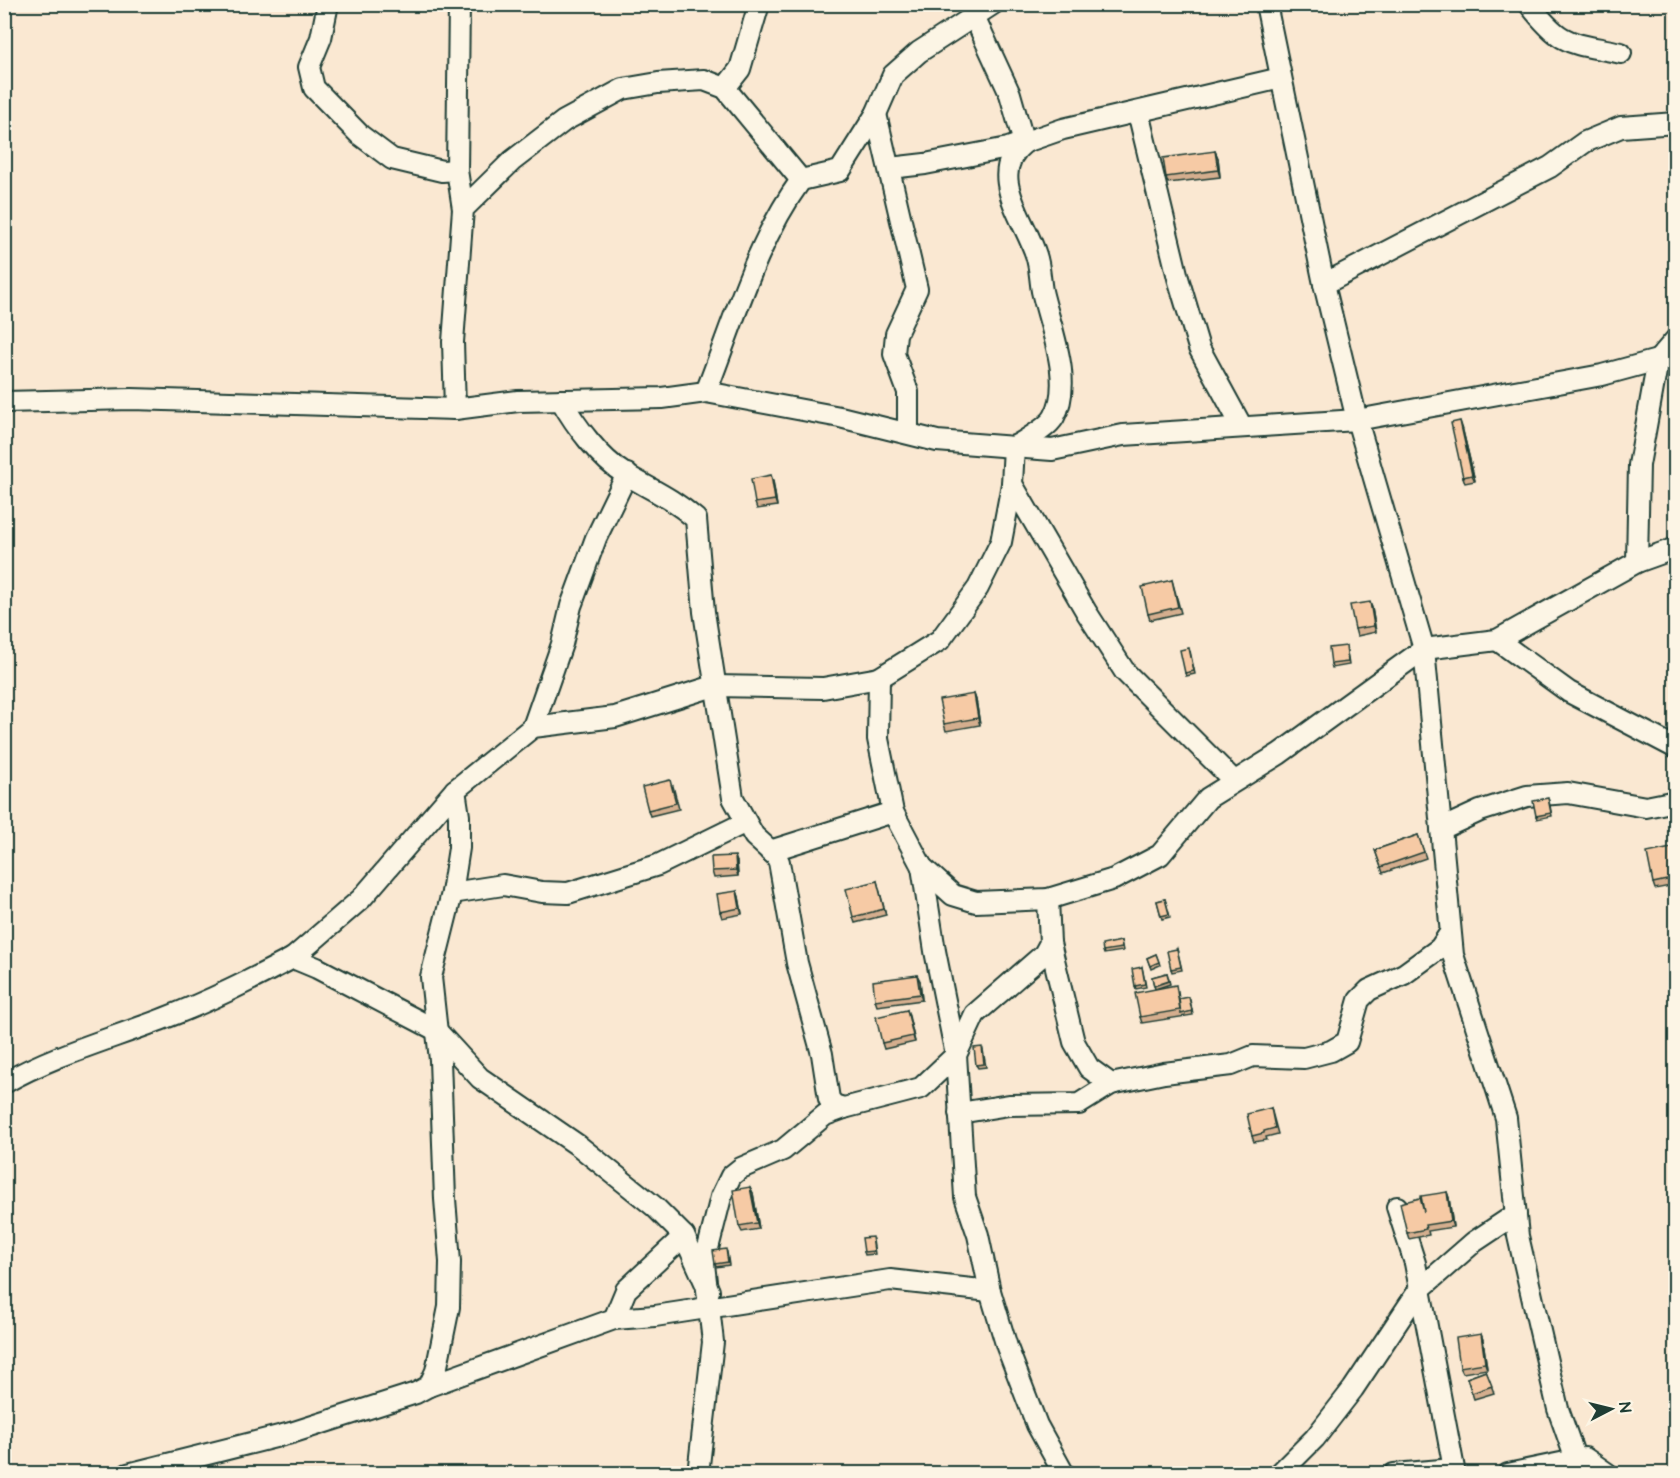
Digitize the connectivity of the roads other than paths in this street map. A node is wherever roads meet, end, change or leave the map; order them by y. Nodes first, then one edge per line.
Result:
1 (328, 4) edge
2 (459, 4) edge
3 (759, 4) edge
4 (993, 4) edge
5 (1266, 4) edge
6 (1528, 4) edge
7 (974, 16) junction
8 (1621, 53) dead end
9 (1281, 78) junction
10 (725, 88) junction
11 (1138, 112) junction
12 (876, 114) junction
13 (1676, 123) edge
14 (1024, 142) junction
15 (890, 168) junction
16 (458, 170) junction
17 (801, 180) junction
18 (463, 209) junction
19 (1324, 284) junction
20 (1676, 339) edge
21 (1667, 357) edge
22 (706, 392) junction
23 (561, 400) junction
24 (4, 402) edge
25 (455, 409) junction
26 (1357, 420) junction
27 (1242, 427) junction
28 (908, 432) junction
29 (1014, 447) junction
30 (627, 474) junction
31 (1012, 483) junction
32 (1676, 548) edge
33 (1637, 562) junction
34 (1497, 640) junction
35 (1424, 649) junction
36 (879, 678) junction
37 (714, 686) junction
38 (533, 727) junction
39 (1676, 748) edge
40 (1234, 781) junction
41 (455, 790) junction
42 (1676, 801) edge
43 (893, 812) junction
44 (746, 822) junction
45 (1441, 829) junction
46 (770, 851) junction
47 (922, 867) junction
48 (452, 893) junction
49 (1048, 899) junction
50 (1450, 933) junction
51 (1050, 943) junction
52 (293, 958) junction
53 (436, 1030) junction
54 (956, 1055) junction
55 (4, 1083) edge
56 (1111, 1084) junction
57 (844, 1108) junction
58 (959, 1113) junction
59 (1396, 1207) dead end
60 (1516, 1215) junction
61 (684, 1236) junction
62 (1419, 1290) junction
63 (990, 1291) junction
64 (710, 1299) junction
65 (614, 1319) junction
66 (429, 1386) junction
67 (1578, 1467) edge
68 (1454, 1471) edge
69 (128, 1473) edge
70 (698, 1473) edge
71 (1064, 1473) edge
72 (1279, 1473) edge
73 (1394, 1473) edge
74 (1508, 1473) edge
75 (1608, 1473) edge

1 - 16 street
2 - 16 street
3 - 10 street
4 - 7 street
5 - 9 street
6 - 8 street
7 - 12 street
7 - 14 street
9 - 11 street
9 - 19 street
10 - 17 street
10 - 18 street
11 - 14 street
11 - 27 street
12 - 15 street
12 - 17 street
13 - 19 street
14 - 15 street
14 - 29 street
15 - 28 street
16 - 18 street
17 - 22 street
18 - 25 street
19 - 26 street
20 - 21 street
21 - 26 street
21 - 33 street
22 - 23 street
22 - 28 street
23 - 25 street
23 - 30 street
24 - 25 street
26 - 27 street
26 - 35 street
27 - 29 street
28 - 29 street
29 - 31 street
30 - 37 street
30 - 38 street
31 - 36 street
31 - 40 street
32 - 33 street
33 - 34 street
34 - 35 street
34 - 39 street
35 - 40 street
35 - 45 street
36 - 37 street
36 - 43 street
37 - 38 street
37 - 44 street
38 - 41 street
40 - 49 street
41 - 48 street
41 - 52 street
42 - 45 street
43 - 46 street
43 - 47 street
44 - 46 street
44 - 48 street
45 - 50 street
46 - 57 street
47 - 49 street
47 - 54 street
48 - 53 street
49 - 51 street
50 - 56 street
50 - 60 street
51 - 54 street
51 - 56 street
52 - 53 street
52 - 55 street
53 - 61 street
53 - 66 street
54 - 57 street
54 - 58 street
56 - 58 street
57 - 64 street
58 - 63 street
59 - 62 street
60 - 62 street
60 - 67 street
61 - 64 street
61 - 65 street
62 - 68 street
62 - 72 street
63 - 64 street
63 - 71 street
64 - 65 street
64 - 70 street
65 - 66 street
66 - 69 street
67 - 74 street
67 - 75 street
68 - 73 street

